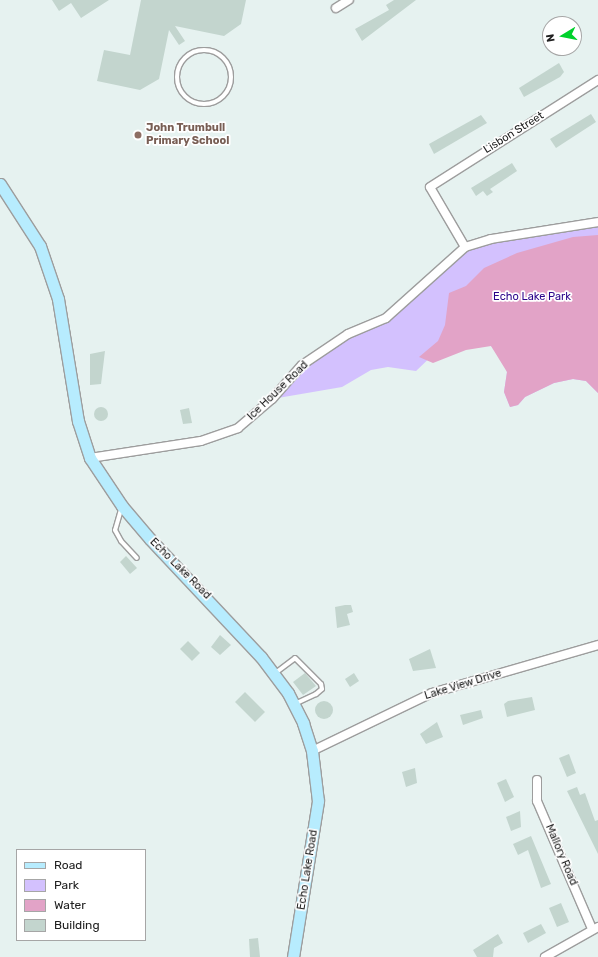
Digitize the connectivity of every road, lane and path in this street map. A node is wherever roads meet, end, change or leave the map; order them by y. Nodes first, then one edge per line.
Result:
1 (349, 0) edge
2 (336, 8) dead end
3 (227, 64) joint
4 (598, 80) edge
5 (0, 184) edge
6 (598, 222) edge
7 (465, 247) junction
8 (90, 458) junction
9 (122, 506) junction
10 (138, 558) dead end
11 (598, 645) edge
12 (274, 674) junction
13 (294, 704) junction
14 (312, 751) junction
15 (537, 780) dead end
16 (595, 928) edge
17 (294, 957) edge
18 (545, 957) edge

1 - 2 street
3 - 3 lane
4 - 7 street, Lisbon Street
5 - 8 main road, Echo Lake Road
6 - 7 street, Ice House Road
7 - 8 street, Ice House Road
8 - 9 main road, Echo Lake Road
9 - 10 lane
9 - 12 main road, Echo Lake Road
11 - 14 street, Lake View Drive
12 - 13 main road, Echo Lake Road
12 - 13 lane
13 - 14 main road, Echo Lake Road
14 - 17 main road, Echo Lake Road
15 - 16 street, Mallory Road
16 - 18 street

